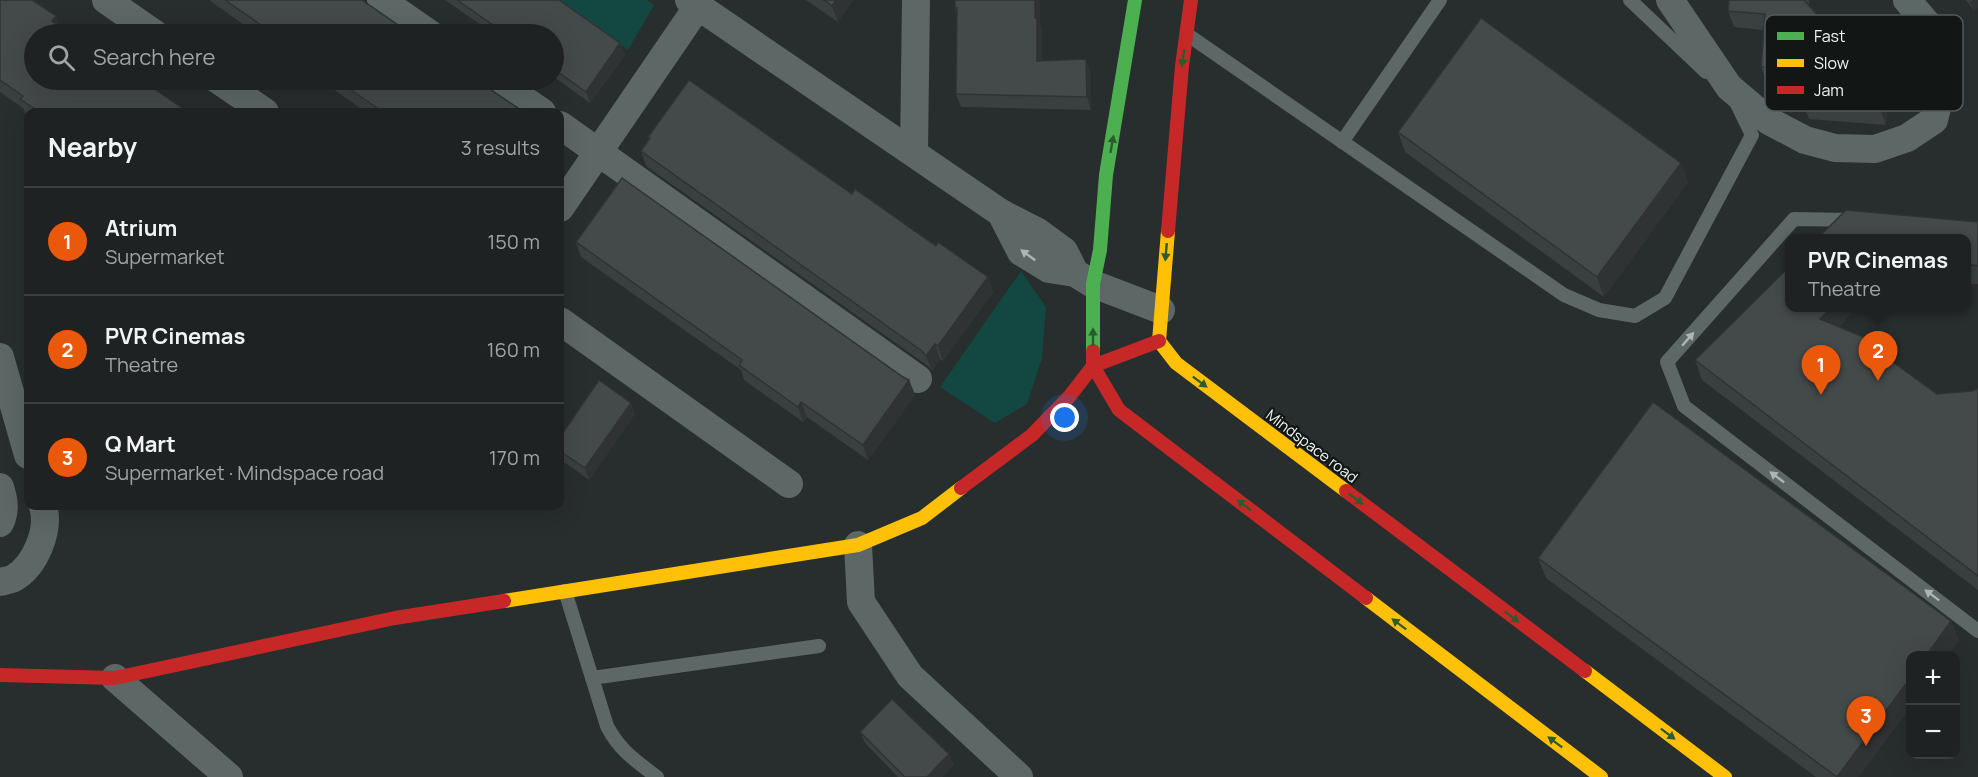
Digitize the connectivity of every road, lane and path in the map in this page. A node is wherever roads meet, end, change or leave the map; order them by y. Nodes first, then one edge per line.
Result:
1 (106, 0) edge
2 (381, 0) edge
3 (916, 0) edge
4 (1135, 0) edge
5 (1191, 0) edge
6 (1440, 0) edge
7 (1630, 0) edge
8 (1670, 0) edge
9 (1907, 0) edge
10 (694, 3) edge
11 (1920, 15) edge
12 (141, 24) edge
13 (416, 24) edge
14 (1186, 34) junction
15 (233, 90) edge
16 (510, 90) edge
17 (259, 108) edge
18 (536, 108) edge
19 (1936, 111) edge
20 (564, 128) edge
21 (1342, 142) junction
22 (597, 152) junction
23 (914, 152) junction
24 (564, 201) edge
25 (1863, 220) edge
26 (1084, 279) junction
27 (1161, 310) junction
28 (564, 324) edge
29 (1159, 341) junction
30 (0, 357) edge
31 (1093, 366) junction
32 (918, 379) dead end
33 (24, 441) edge
34 (789, 484) dead end
35 (0, 487) edge
36 (44, 510) edge
37 (0, 523) edge
38 (858, 545) junction
39 (0, 582) edge
40 (565, 591) junction
41 (1978, 631) edge
42 (819, 646) dead end
43 (0, 675) edge
44 (115, 678) junction
45 (592, 678) junction
46 (229, 777) edge
47 (657, 777) edge
48 (1019, 777) edge
49 (1601, 777) edge
50 (1725, 777) edge

1 - 12 street
2 - 13 street
3 - 23 street
26 -> 4 main road
5 - 14 main road
6 - 21 lane
7 - 21 lane
8 - 19 street
9 - 11 street
10 - 22 street
10 - 23 street
14 - 21 lane
14 -> 27 main road
15 - 17 street
16 - 18 street
20 - 22 street
22 - 24 street
22 - 32 street
23 - 26 street
41 -> 25 lane
26 - 27 street
31 -> 26 main road
27 - 29 main road
28 - 34 street
29 - 31 main road
29 -> 50 main road, Mindspace road
30 - 33 street
31 - 38 main road
49 -> 31 main road
35 - 37 street
36 - 39 street
38 - 40 main road
38 - 48 street
40 - 44 main road
40 - 45 lane
42 - 45 lane
43 - 44 main road
44 - 46 street
45 - 47 lane

